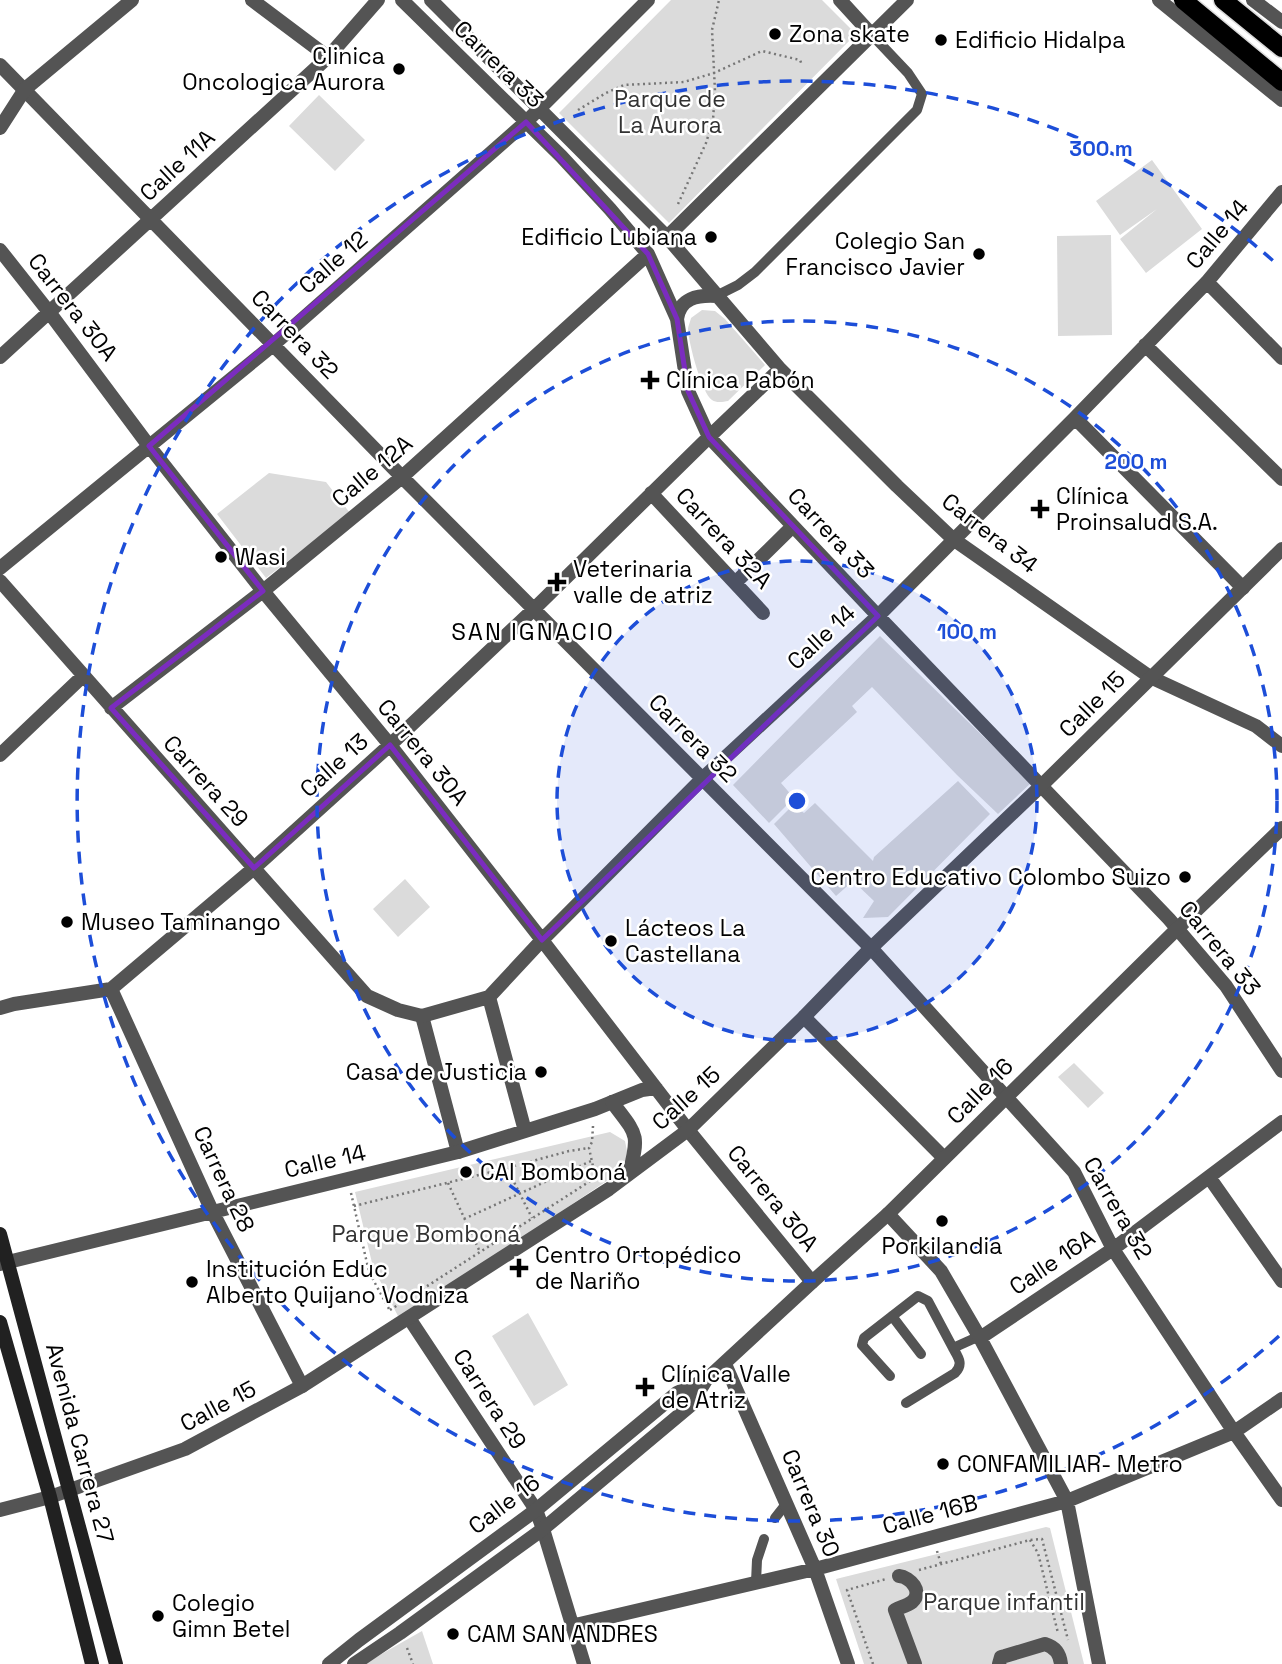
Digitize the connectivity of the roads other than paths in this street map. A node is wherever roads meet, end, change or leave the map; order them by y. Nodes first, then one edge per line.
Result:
1 (132, 0) edge
2 (252, 0) edge
3 (378, 0) edge
4 (402, 0) edge
5 (432, 0) edge
6 (648, 0) edge
7 (840, 0) edge
8 (908, 0) edge
9 (1159, 0) edge
10 (1183, 0) edge
11 (1223, 0) edge
12 (1253, 0) edge
13 (1282, 22) edge
14 (872, 35) junction
15 (1282, 48) edge
16 (328, 57) junction
17 (0, 65) edge
18 (1278, 81) edge
19 (25, 89) junction
20 (1282, 100) edge
21 (540, 109) junction
22 (526, 122) junction
23 (0, 128) edge
24 (1282, 192) edge
25 (150, 220) junction
26 (667, 237) junction
27 (0, 250) edge
28 (648, 254) junction
29 (1207, 282) junction
30 (716, 296) junction
31 (49, 312) junction
32 (677, 319) junction
33 (273, 345) junction
34 (1145, 345) junction
35 (0, 357) edge
36 (1282, 358) edge
37 (780, 369) junction
38 (1075, 418) junction
39 (709, 437) junction
40 (149, 446) junction
41 (402, 477) junction
42 (1282, 479) edge
43 (651, 493) junction
44 (793, 526) junction
45 (953, 539) junction
46 (1282, 549) edge
47 (0, 568) edge
48 (0, 581) edge
49 (735, 583) junction
50 (1243, 588) junction
51 (263, 591) junction
52 (534, 609) junction
53 (763, 613) dead end
54 (878, 616) junction
55 (83, 676) junction
56 (1150, 677) junction
57 (111, 708) junction
58 (390, 745) junction
59 (1282, 746) edge
60 (0, 755) edge
61 (702, 779) junction
62 (1041, 786) junction
63 (1282, 828) edge
64 (254, 868) junction
65 (1178, 928) junction
66 (542, 940) junction
67 (871, 948) junction
68 (111, 989) junction
69 (489, 998) junction
70 (0, 1007) edge
71 (422, 1016) junction
72 (804, 1017) junction
73 (1282, 1072) edge
74 (656, 1088) junction
75 (1006, 1097) junction
76 (612, 1102) junction
77 (1282, 1122) edge
78 (688, 1130) junction
79 (524, 1131) junction
80 (458, 1152) junction
81 (944, 1158) junction
82 (629, 1174) junction
83 (1209, 1177) junction
84 (212, 1211) junction
85 (888, 1214) junction
86 (0, 1234) edge
87 (1113, 1249) junction
88 (4, 1263) edge
89 (1282, 1281) edge
90 (812, 1282) junction
91 (892, 1316) junction
92 (409, 1318) junction
93 (0, 1322) edge
94 (980, 1338) junction
95 (953, 1348) junction
96 (921, 1354) dead end
97 (725, 1364) junction
98 (890, 1376) dead end
99 (706, 1380) junction
100 (302, 1386) junction
101 (1282, 1399) edge
102 (906, 1403) dead end
103 (1234, 1432) junction
104 (68, 1490) junction
105 (50, 1497) junction
106 (1282, 1500) edge
107 (1067, 1501) junction
108 (786, 1504) junction
109 (0, 1510) edge
110 (536, 1510) junction
111 (775, 1518) dead end
112 (544, 1528) junction
113 (764, 1539) dead end
114 (815, 1569) junction
115 (899, 1576) dead end
116 (756, 1582) junction
117 (571, 1626) junction
118 (92, 1664) edge
119 (116, 1664) edge
120 (329, 1664) edge
121 (354, 1664) edge
122 (584, 1664) edge
123 (848, 1664) edge
124 (915, 1664) edge
125 (999, 1664) edge
126 (1061, 1664) edge
127 (1099, 1664) edge

1 - 19 street
2 - 16 street
3 - 16 street, Calle 11A
4 - 22 street, Carrera 33
5 - 21 street, Carrera 34
6 - 21 street, Calle 12
7 - 14 street
8 - 14 street
9 - 18 street
10 - 18 main road
11 - 15 main road
12 - 13 street
14 - 26 street
14 - 30 lane
16 - 25 street, Calle 11A
17 - 19 street, Carrera 32
18 - 20 street
19 - 23 street
19 - 25 street, Carrera 32
21 - 22 street, Calle 12
21 - 26 street, Carrera 34
22 - 28 street, Carrera 33
22 - 33 street, Calle 12
24 - 29 street, Calle 14
25 - 31 street, Calle 11A
25 - 33 street, Carrera 32
26 - 30 street, Carrera 34
27 - 31 street, Carrera 30A
28 - 32 street, Carrera 33
28 - 41 street, Calle 12A
29 - 34 street, Calle 14
29 - 36 street
30 - 32 street
30 - 37 street, Carrera 34
31 - 35 street, Calle 11A
31 - 40 street, Carrera 30A
32 - 39 street, Carrera 33
33 - 40 street, Calle 12
33 - 41 street, Carrera 32
34 - 38 street, Calle 14
34 - 42 street
37 - 39 street, Calle 13
37 - 45 street, Carrera 34
38 - 45 street, Calle 14
38 - 50 street
39 - 43 street, Calle 13
39 - 44 street, Carrera 33
40 - 47 street, Calle 12
40 - 51 street, Carrera 30A
41 - 51 street, Calle 12A
41 - 52 street, Carrera 32
43 - 49 street, Carrera 32A
43 - 52 street, Calle 13
44 - 49 street
44 - 54 street, Carrera 33
45 - 54 street, Calle 14
45 - 56 street, Carrera 34
46 - 50 street, Calle 15
48 - 55 street, Carrera 29
49 - 53 street, Carrera 32A
50 - 56 street, Calle 15
51 - 57 street, Calle 12A
51 - 58 street, Carrera 30A
52 - 58 street, Calle 13
52 - 61 street, Carrera 32
54 - 61 street, Calle 14
54 - 62 street, Carrera 33
55 - 57 street, Carrera 29
55 - 60 street
56 - 59 street, Carrera 34
56 - 62 street, Calle 15
57 - 64 street, Carrera 29
58 - 64 street, Calle 13
58 - 66 street, Carrera 30A
61 - 66 street, Calle 14
61 - 67 street, Carrera 32
62 - 65 street, Carrera 33
62 - 67 street, Calle 15
63 - 65 street, Calle 16
64 - 68 street, Calle 13
64 - 71 street, Carrera 29
65 - 73 street, Carrera 33
65 - 75 street, Calle 16
66 - 69 street, Calle 14
66 - 74 street, Carrera 30A
67 - 72 street, Calle 15
67 - 75 street, Carrera 32
68 - 70 street
68 - 84 street, Carrera 28
69 - 71 street
69 - 79 street
71 - 80 street
72 - 78 street, Calle 15
72 - 81 street
74 - 76 street, Calle 14
74 - 78 street, Carrera 30A
75 - 81 street, Calle 16
75 - 87 street, Carrera 32
76 - 79 street, Calle 14
76 - 82 street
77 - 83 street, Calle 16A
78 - 82 street, Calle 15
78 - 90 street, Carrera 30A
79 - 80 street, Calle 14
80 - 84 street, Calle 14
81 - 85 street, Calle 16
82 - 92 street, Calle 15
83 - 87 street, Calle 16A
83 - 89 street
84 - 88 street, Calle 14
84 - 100 street, Carrera 28
85 - 90 street, Calle 16
85 - 94 street
86 - 88 main road, Avenida Carrera 27
87 - 94 street, Calle 16A
87 - 103 street, Carrera 32
88 - 104 main road, Avenida Carrera 27
90 - 97 street, Calle 16
91 - 95 lane
91 - 96 lane
91 - 98 lane
92 - 100 street, Calle 15
92 - 110 street, Carrera 29
93 - 105 main road, Avenida Carrera 27
94 - 95 lane
94 - 107 street
95 - 102 lane
97 - 99 street, Calle 16
97 - 108 street, Carrera 30
99 - 110 street, Calle 16
99 - 112 street, Calle 16
100 - 104 street, Calle 15
101 - 103 street, Calle 16B
103 - 106 street, Carrera 32
103 - 107 street, Calle 16B
104 - 105 street, Calle 15
104 - 119 main road, Avenida Carrera 27
105 - 109 street, Calle 15
105 - 118 main road, Avenida Carrera 27
107 - 114 street, Calle 16B
107 - 127 street
108 - 111 lane
108 - 114 street, Carrera 30
110 - 112 street, Carrera 29
110 - 120 street, Calle 16
112 - 117 street, Carrera 29
112 - 121 street, Calle 16
113 - 116 lane
114 - 116 street, Calle 16B
114 - 123 street, Carrera 30
115 - 124 street
116 - 117 street, Calle 16B
117 - 122 street, Carrera 29
125 - 126 street

